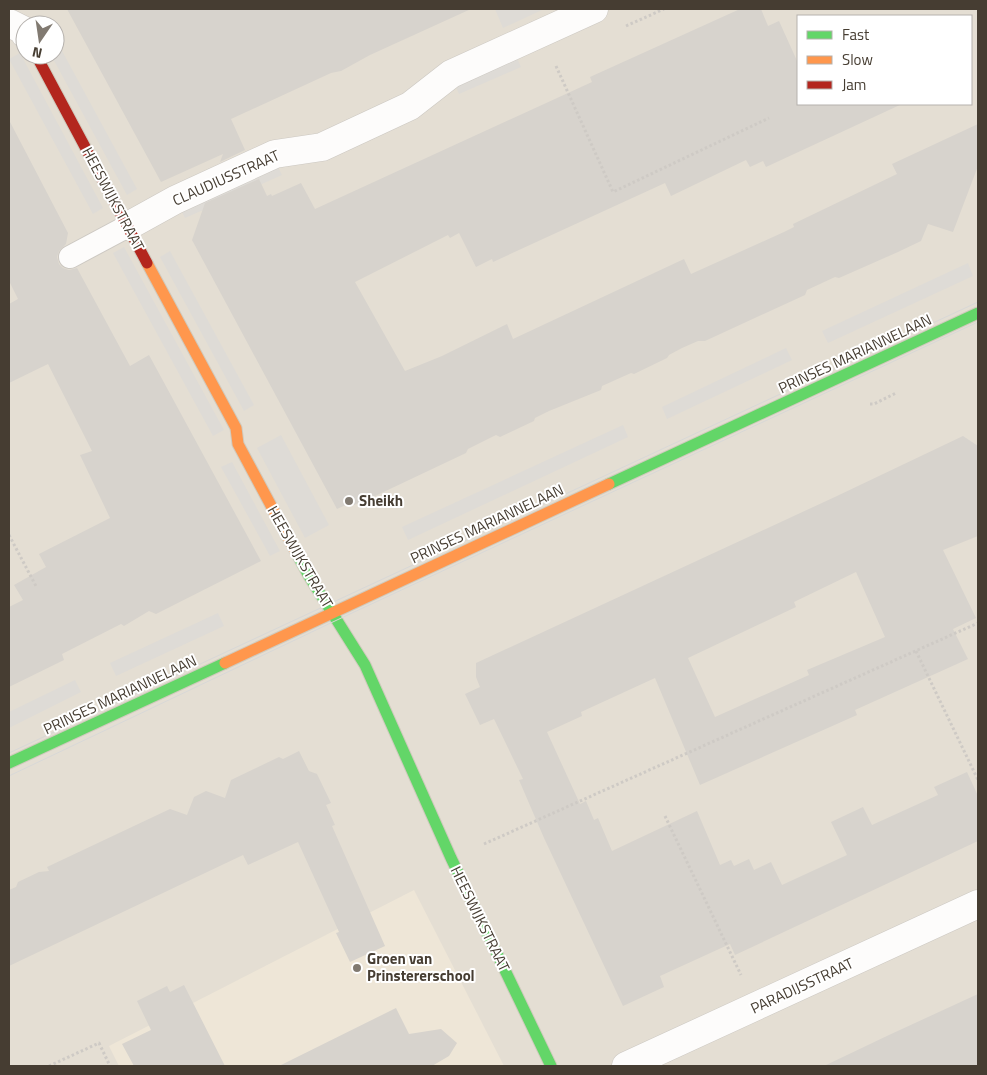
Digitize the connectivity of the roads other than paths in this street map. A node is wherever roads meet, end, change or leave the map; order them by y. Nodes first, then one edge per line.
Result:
1 (594, 9) edge
2 (41, 65) edge
3 (128, 226) junction
4 (70, 257) dead end
5 (978, 313) edge
6 (332, 612) junction
7 (9, 763) edge
8 (978, 904) edge
9 (551, 1066) edge
10 (626, 1066) edge

1 - 3 street, CLAUDIUSSTRAAT
2 - 3 street, HEESWIJKSTRAAT
3 - 4 lane
3 - 6 street, HEESWIJKSTRAAT
5 - 6 street, PRINSES MARIANNELAAN
6 - 7 street, PRINSES MARIANNELAAN
6 - 9 street, HEESWIJKSTRAAT
8 - 10 street, PARADIJSSTRAAT

